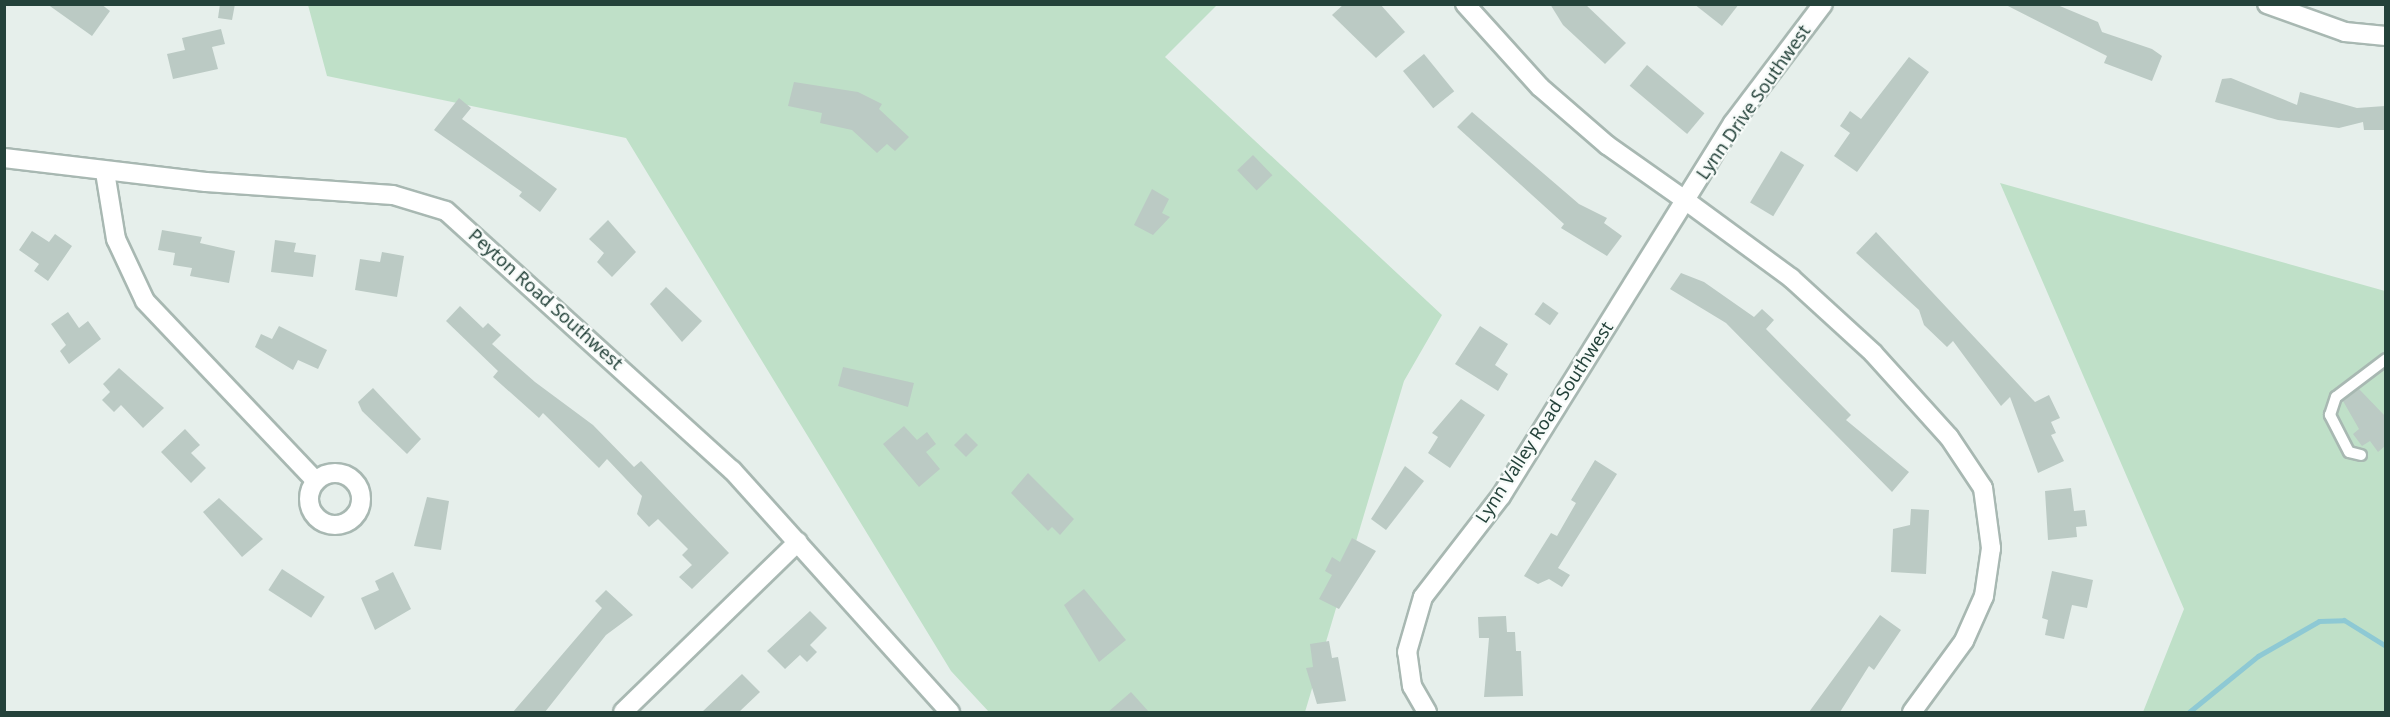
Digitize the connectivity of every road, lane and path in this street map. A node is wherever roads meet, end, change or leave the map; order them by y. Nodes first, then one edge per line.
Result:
1 (1465, 4) edge
2 (1823, 4) edge
3 (2267, 4) edge
4 (2385, 36) edge
5 (4, 158) edge
6 (105, 172) junction
7 (1684, 200) junction
8 (2385, 358) edge
9 (2361, 456) dead end
10 (316, 481) dead end
11 (798, 542) junction
12 (623, 712) edge
13 (950, 712) edge
14 (1426, 712) edge
15 (1912, 712) edge

1 - 7 street
2 - 7 street, Lynn Drive Southwest
3 - 4 street
5 - 6 street, Peyton Road Southwest
6 - 10 street
6 - 11 street, Peyton Road Southwest
7 - 14 street, Lynn Valley Road Southwest
7 - 15 street
8 - 9 lane
11 - 12 street
11 - 13 street, Peyton Road Southwest

